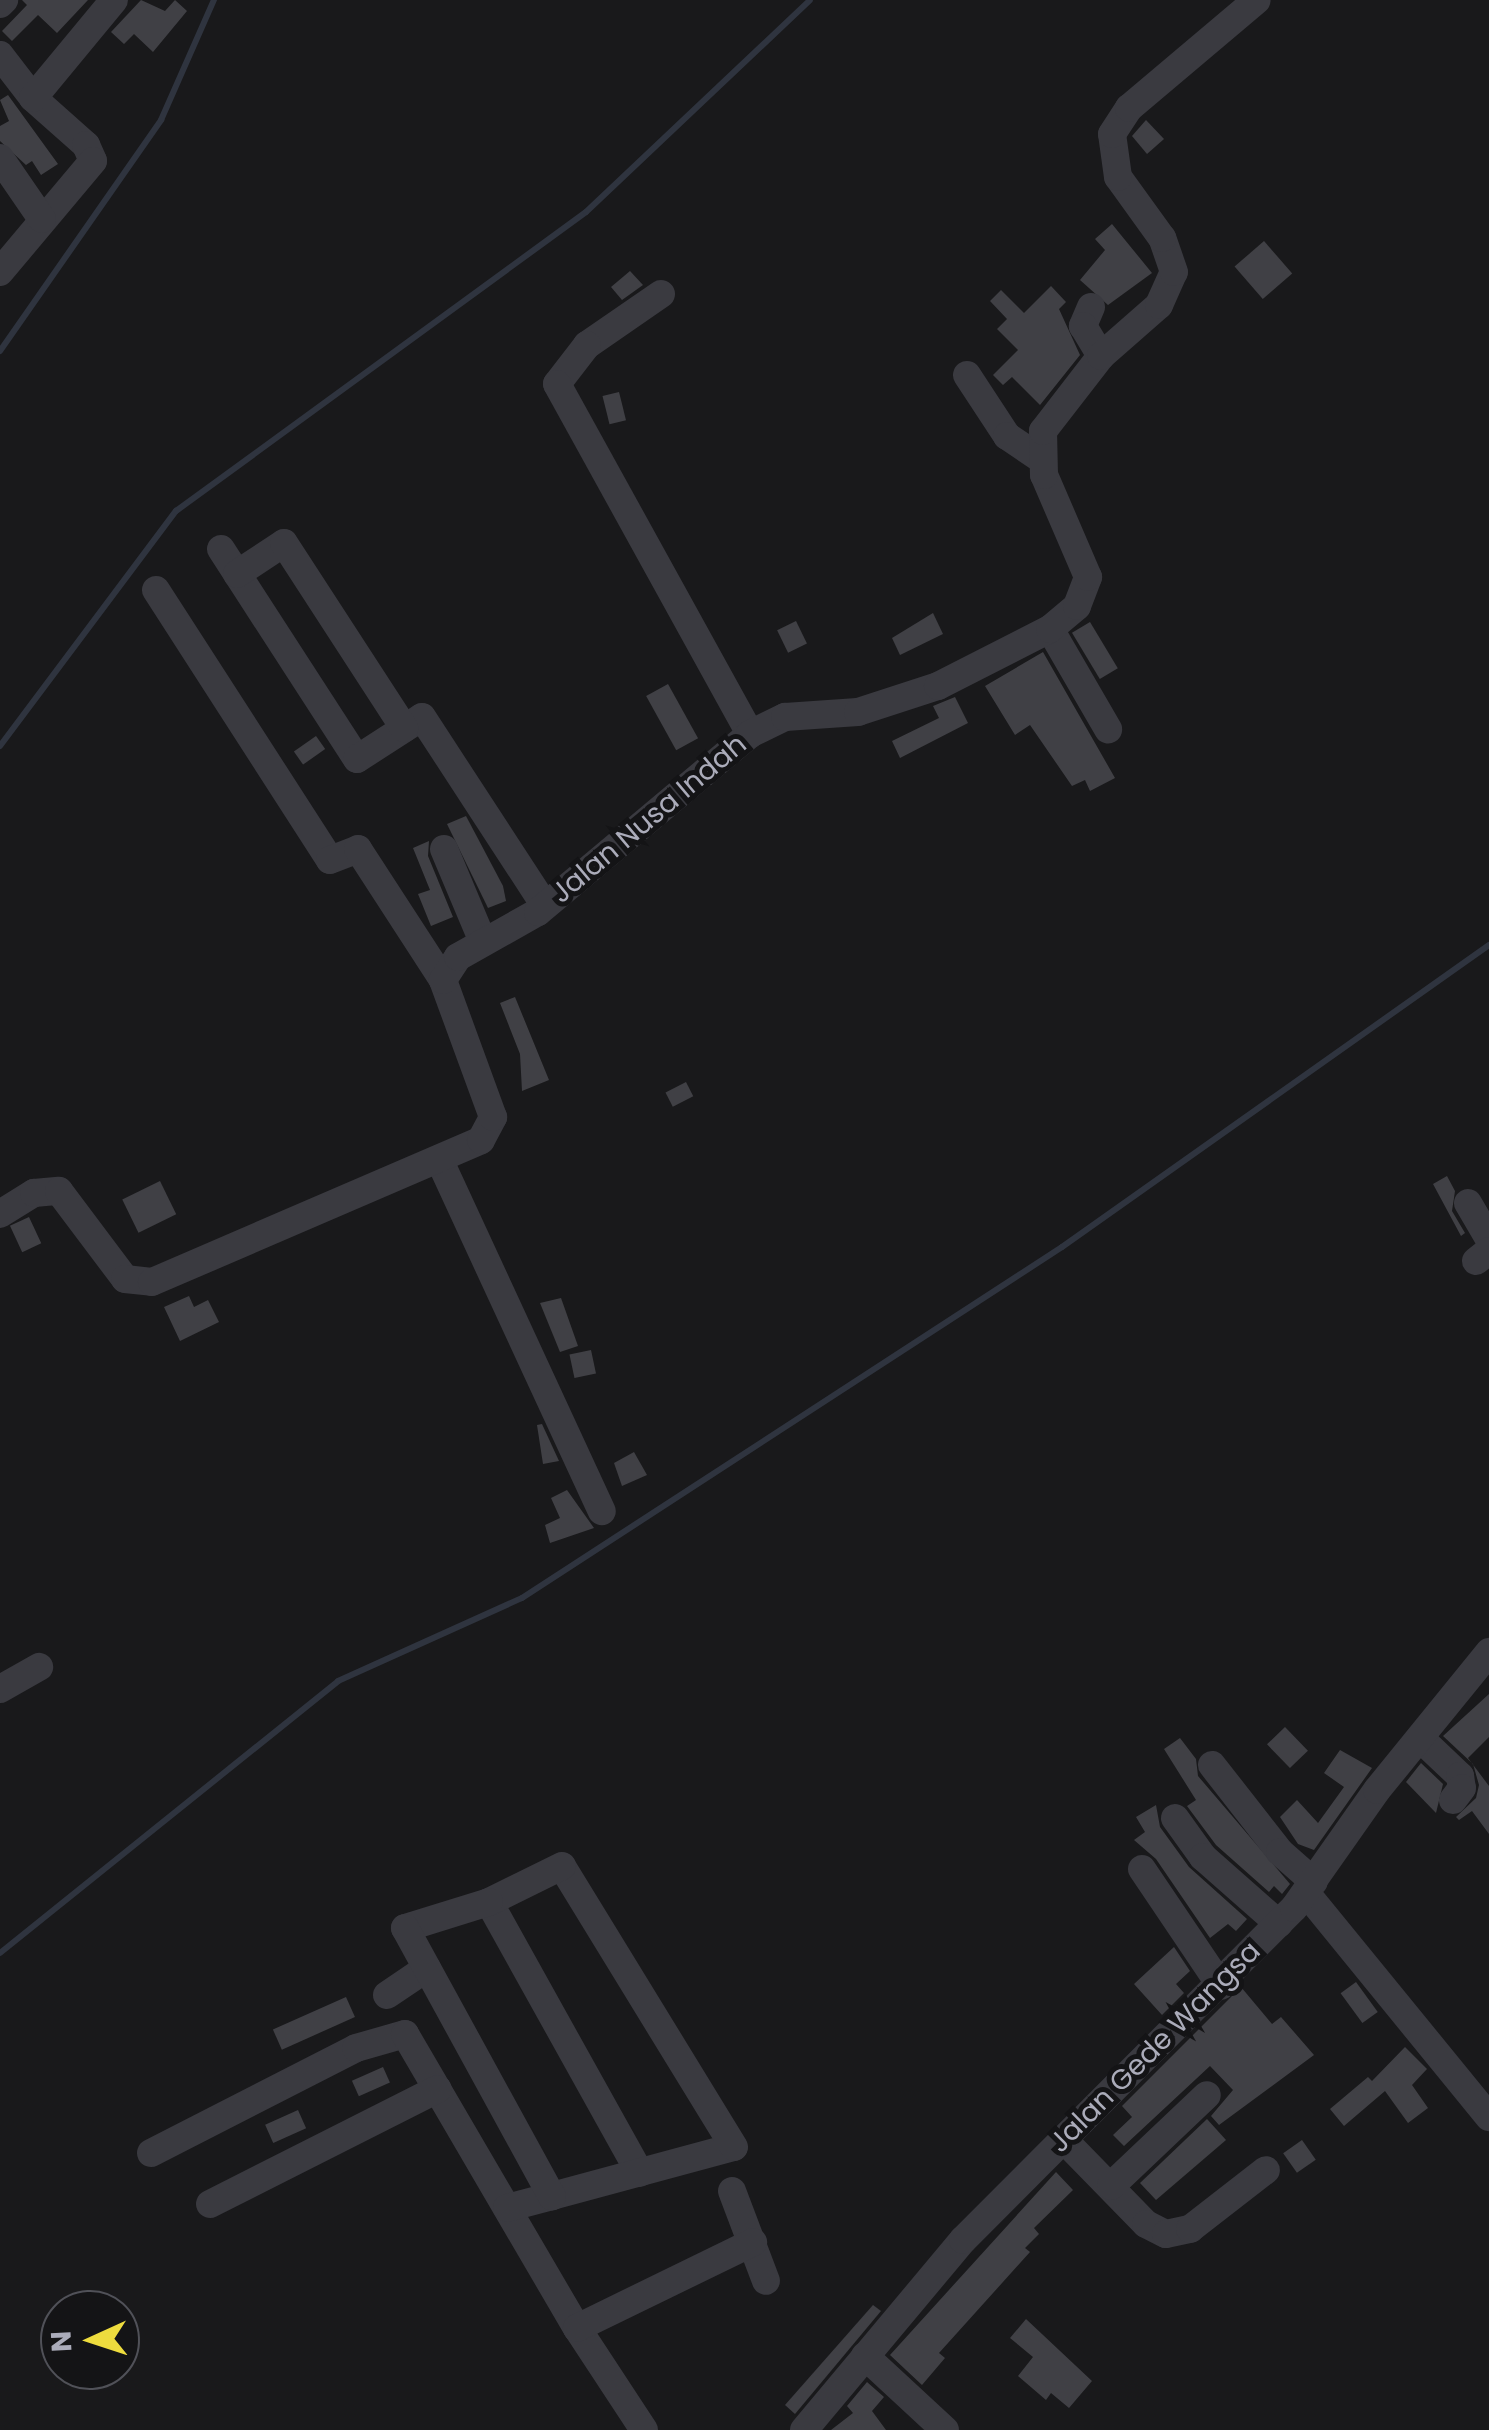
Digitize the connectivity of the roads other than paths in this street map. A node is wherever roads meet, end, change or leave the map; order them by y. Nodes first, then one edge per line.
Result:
1 (114, 0) edge
2 (1257, 0) edge
3 (0, 54) edge
4 (33, 98) junction
5 (0, 158) edge
6 (42, 220) junction
7 (2, 265) edge
8 (660, 294) dead end
9 (1091, 307) dead end
10 (1101, 356) junction
11 (967, 375) dead end
12 (1040, 458) junction
13 (221, 549) dead end
14 (237, 574) junction
15 (156, 590) dead end
16 (1050, 629) junction
17 (404, 728) junction
18 (1108, 729) dead end
19 (750, 734) junction
20 (444, 849) dead end
21 (545, 906) junction
22 (483, 942) junction
23 (443, 980) junction
24 (439, 1158) junction
25 (1468, 1203) dead end
26 (0, 1214) edge
27 (1485, 1250) edge
28 (602, 1511) dead end
29 (1489, 1652) edge
30 (39, 1667) dead end
31 (0, 1689) edge
32 (1421, 1738) junction
33 (1212, 1765) dead end
34 (1454, 1800) dead end
35 (1175, 1818) dead end
36 (1142, 1869) dead end
37 (1310, 1888) junction
38 (489, 1902) junction
39 (1279, 1924) junction
40 (427, 1968) junction
41 (1220, 1986) junction
42 (388, 1995) dead end
43 (438, 2089) junction
44 (1207, 2095) dead end
45 (1489, 2117) edge
46 (1064, 2140) junction
47 (151, 2153) dead end
48 (1266, 2170) dead end
49 (640, 2173) junction
50 (1111, 2186) junction
51 (732, 2191) dead end
52 (552, 2196) junction
53 (210, 2204) dead end
54 (507, 2208) junction
55 (753, 2242) junction
56 (766, 2281) dead end
57 (577, 2328) junction
58 (864, 2356) junction
59 (644, 2430) edge
60 (804, 2430) edge
61 (945, 2430) edge

1 - 4 street
2 - 10 street
3 - 4 street
4 - 6 street
5 - 6 street
6 - 7 street
8 - 19 street
9 - 10 street
10 - 12 street
11 - 12 street
12 - 16 street, Jalan Nusa Indah
13 - 14 street
14 - 17 street
14 - 17 street
15 - 23 street
16 - 18 street
16 - 19 street, Jalan Nusa Indah
17 - 21 street
19 - 21 street, Jalan Nusa Indah
20 - 22 street
21 - 22 street, Jalan Nusa Indah
22 - 23 street, Jalan Nusa Indah
23 - 24 street
24 - 26 street
24 - 28 street
25 - 27 street
29 - 32 street, Jalan Gede Wangsa
30 - 31 street
32 - 34 street
32 - 37 street, Jalan Gede Wangsa
33 - 37 street
35 - 39 street
36 - 41 street
37 - 39 street, Jalan Gede Wangsa
37 - 45 street
38 - 40 street
38 - 49 street
38 - 49 street
39 - 41 street, Jalan Gede Wangsa
40 - 42 street
40 - 52 street
41 - 46 street, Jalan Gede Wangsa
43 - 47 street
43 - 53 street
43 - 54 street
44 - 50 street
46 - 50 street
46 - 58 street, Jalan Gede Wangsa
48 - 50 street
49 - 52 street
51 - 55 street
52 - 54 street
54 - 57 street
55 - 56 street
55 - 57 street
57 - 59 street
58 - 60 street, Jalan Gede Wangsa
58 - 61 street

